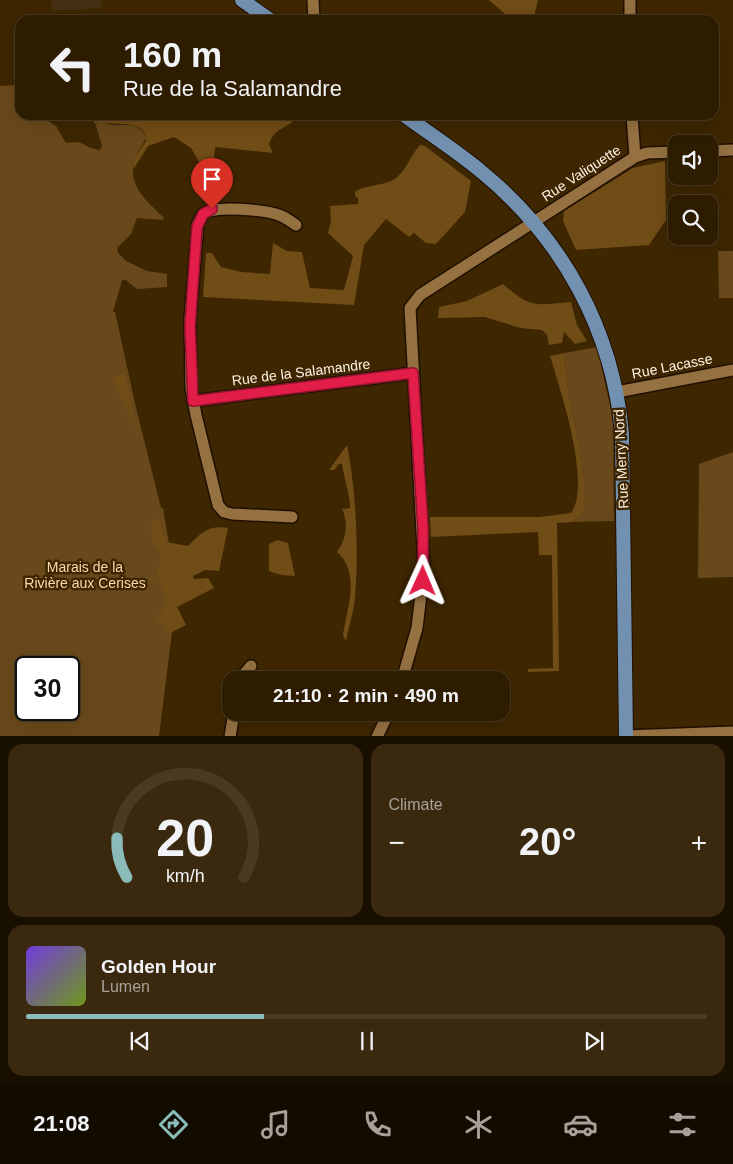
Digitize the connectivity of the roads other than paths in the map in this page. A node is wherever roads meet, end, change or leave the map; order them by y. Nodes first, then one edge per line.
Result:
1 (242, 0) edge
2 (313, 0) edge
3 (630, 0) edge
4 (263, 15) edge
5 (314, 15) edge
6 (630, 15) edge
7 (411, 120) edge
8 (632, 120) edge
9 (733, 150) edge
10 (718, 151) edge
11 (668, 153) edge
12 (635, 157) junction
13 (533, 222) junction
14 (296, 225) dead end
15 (733, 370) edge
16 (413, 373) junction
17 (617, 392) junction
18 (193, 401) junction
19 (292, 517) dead end
20 (251, 666) dead end
21 (247, 671) edge
22 (405, 671) edge
23 (232, 721) edge
24 (384, 721) edge
25 (733, 732) edge
26 (230, 736) edge
27 (376, 736) edge
28 (626, 736) edge

1 - 4 main road
2 - 5 street
3 - 6 street
7 - 13 main road, Rue Merry Nord
8 - 12 street, Rue Valiquette
9 - 10 street
11 - 12 street
12 - 13 street, Rue Valiquette
13 - 16 street, Rue Valiquette
13 - 17 main road, Rue Merry Nord
14 - 18 street
15 - 17 street, Rue Lacasse
16 - 18 street, Rue de la Salamandre
16 - 22 street, Rue Valiquette
17 - 28 main road, Rue Merry Nord
18 - 19 street
20 - 21 street
23 - 26 street
24 - 27 street
25 - 28 street

